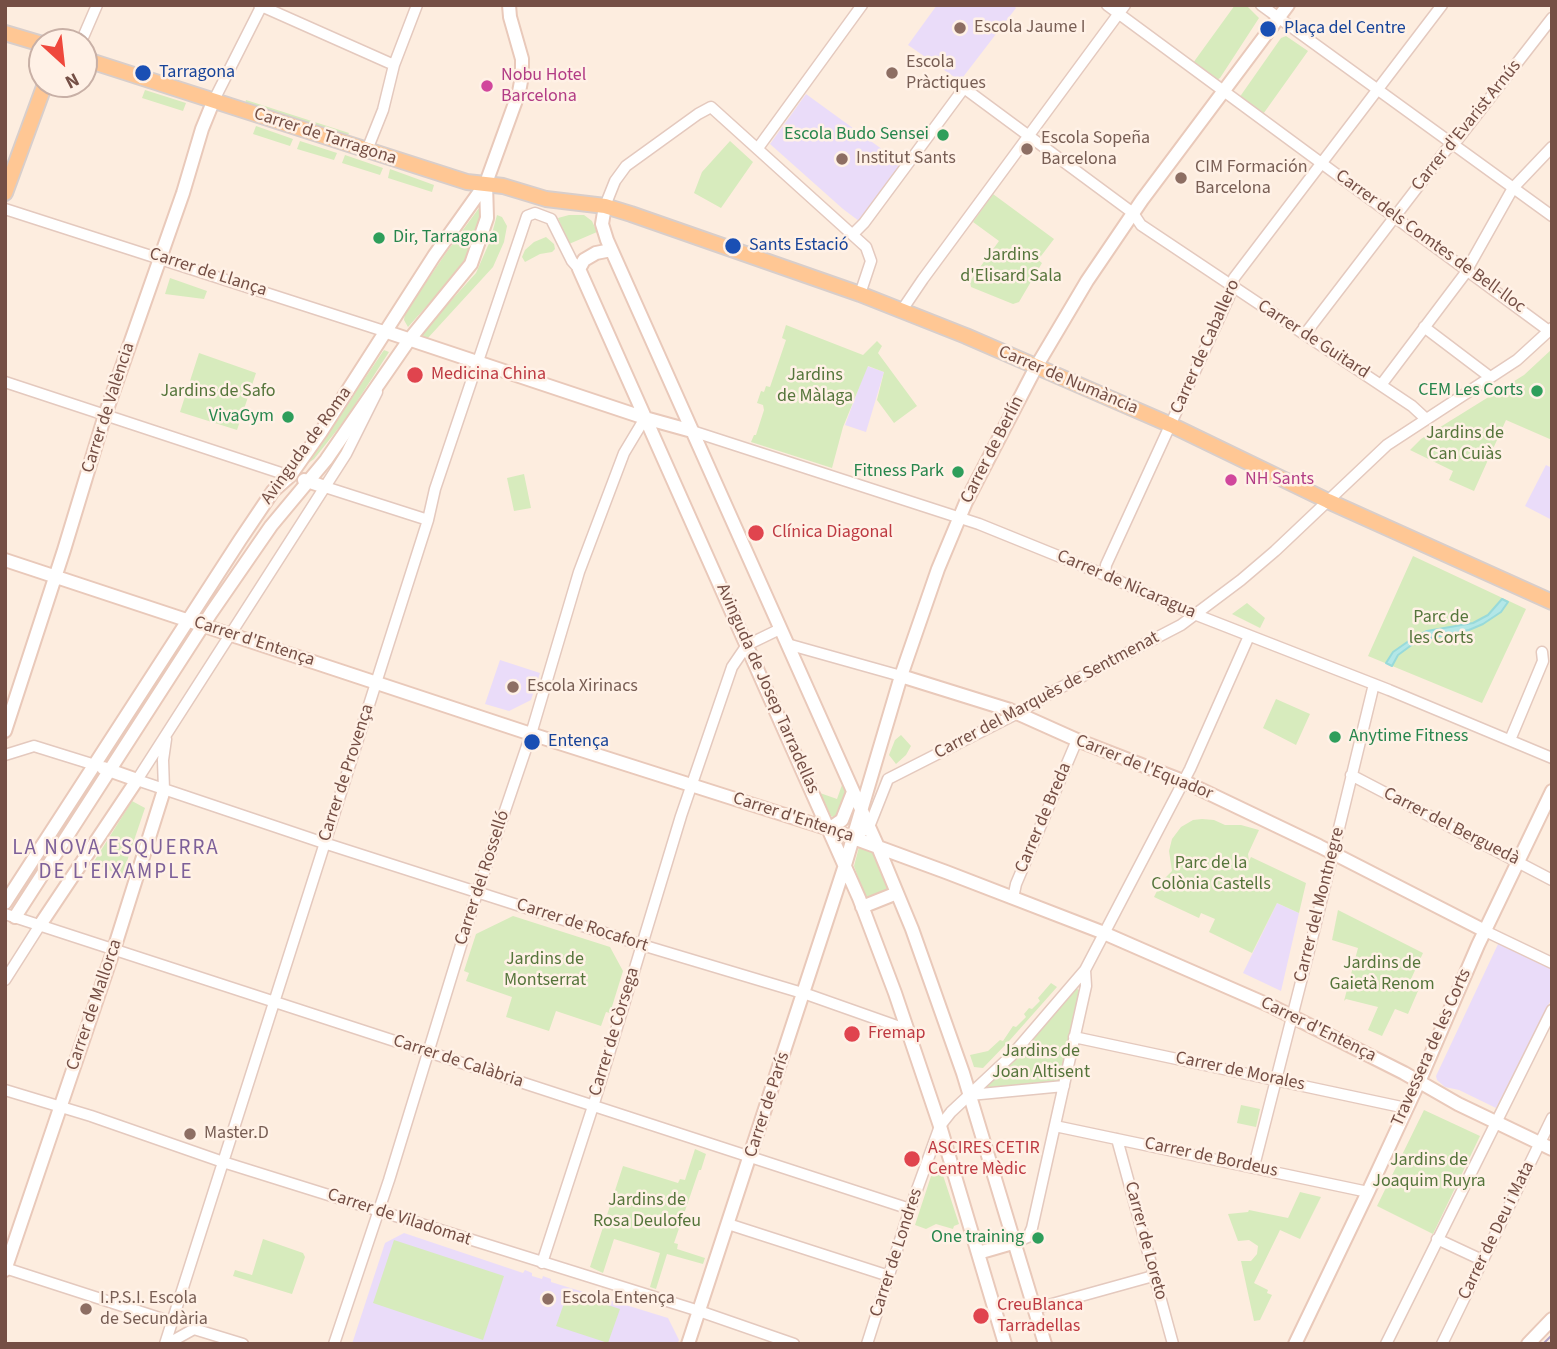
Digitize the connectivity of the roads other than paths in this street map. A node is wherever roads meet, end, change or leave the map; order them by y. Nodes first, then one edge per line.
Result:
1 (97, 5) edge
2 (418, 5) edge
3 (509, 5) edge
4 (862, 5) edge
5 (1107, 5) edge
6 (1261, 5) edge
7 (1288, 5) edge
8 (1442, 5) edge
9 (261, 6) edge
10 (1122, 9) edge
11 (1278, 18) junction
12 (1552, 18) edge
13 (88, 28) edge
14 (5, 33) edge
15 (28, 40) edge
16 (98, 64) edge
17 (394, 65) junction
18 (1378, 90) junction
19 (1223, 92) junction
20 (40, 98) edge
21 (213, 102) junction
22 (1028, 136) junction
23 (1451, 144) junction
24 (1552, 147) edge
25 (758, 148) junction
26 (366, 150) junction
27 (1322, 163) junction
28 (486, 183) junction
29 (1513, 188) junction
30 (5, 193) edge
31 (569, 203) joint
32 (605, 206) junction
33 (5, 209) edge
34 (1132, 213) junction
35 (540, 214) joint
36 (1552, 216) edge
37 (1395, 217) junction
38 (853, 234) junction
39 (611, 250) junction
40 (160, 257) junction
41 (1467, 269) junction
42 (579, 270) junction
43 (1232, 286) junction
44 (860, 293) junction
45 (902, 310) junction
46 (1424, 327) junction
47 (1550, 329) edge
48 (387, 332) junction
49 (1305, 334) junction
50 (409, 340) junction
51 (478, 363) junction
52 (1036, 366) junction
53 (1490, 377) junction
54 (383, 379) junction
55 (5, 382) edge
56 (1381, 385) junction
57 (105, 415) junction
58 (645, 418) junction
59 (1425, 418) junction
60 (1171, 425) junction
61 (692, 431) junction
62 (290, 476) junction
63 (308, 481) junction
64 (325, 486) junction
65 (1328, 501) junction
66 (960, 517) junction
67 (428, 520) junction
68 (5, 560) edge
69 (1105, 575) junction
70 (56, 576) junction
71 (1552, 602) edge
72 (1196, 614) junction
73 (188, 620) junction
74 (203, 625) junction
75 (780, 629) junction
76 (230, 633) junction
77 (1249, 636) junction
78 (787, 643) junction
79 (747, 645) junction
80 (1542, 652) dead end
81 (901, 676) junction
82 (376, 682) junction
83 (1374, 684) junction
84 (1018, 713) junction
85 (8, 715) edge
86 (5, 731) edge
87 (531, 734) junction
88 (167, 735) junction
89 (1077, 740) junction
90 (1510, 740) junction
91 (7, 755) edge
92 (1552, 758) edge
93 (95, 765) junction
94 (873, 768) junction
95 (110, 771) junction
96 (1351, 775) junction
97 (888, 779) junction
98 (137, 780) junction
99 (1183, 781) junction
100 (691, 785) junction
101 (164, 790) junction
102 (1552, 791) edge
103 (853, 792) junction
104 (862, 811) junction
105 (869, 827) junction
106 (829, 829) junction
107 (854, 837) junction
108 (324, 844) junction
109 (878, 847) junction
110 (1332, 853) junction
111 (901, 855) junction
112 (1519, 861) junction
113 (845, 864) junction
114 (890, 874) junction
115 (1552, 880) edge
116 (477, 893) junction
117 (897, 893) junction
118 (1013, 898) junction
119 (5, 903) edge
120 (862, 907) junction
121 (10, 916) edge
122 (40, 925) junction
123 (1485, 931) junction
124 (1105, 933) junction
125 (642, 945) junction
126 (114, 949) junction
127 (1552, 963) edge
128 (1085, 970) junction
129 (5, 980) edge
130 (804, 994) junction
131 (274, 1002) junction
132 (1552, 1010) edge
133 (1293, 1017) junction
134 (908, 1030) junction
135 (1074, 1037) junction
136 (430, 1053) junction
137 (1275, 1079) junction
138 (1419, 1082) junction
139 (1064, 1086) junction
140 (5, 1090) edge
141 (971, 1095) junction
142 (593, 1106) junction
143 (61, 1107) junction
144 (1406, 1108) junction
145 (1552, 1118) edge
146 (1495, 1122) junction
147 (940, 1126) junction
148 (1055, 1126) junction
149 (1117, 1139) junction
150 (1546, 1146) edge
151 (751, 1158) junction
152 (223, 1162) junction
153 (1254, 1166) junction
154 (1368, 1192) junction
155 (910, 1209) junction
156 (379, 1211) junction
157 (728, 1224) junction
158 (1437, 1239) junction
159 (1016, 1242) junction
160 (978, 1253) junction
161 (1482, 1260) junction
162 (541, 1263) junction
163 (5, 1269) edge
164 (889, 1276) junction
165 (1153, 1276) junction
166 (1034, 1309) junction
167 (699, 1311) junction
168 (1552, 1319) edge
169 (172, 1322) junction
170 (166, 1344) edge
171 (243, 1344) edge
172 (334, 1344) edge
173 (688, 1344) edge
174 (794, 1344) edge
175 (867, 1344) edge
176 (1005, 1344) edge
177 (1045, 1344) edge
178 (1173, 1344) edge
179 (1295, 1344) edge
180 (1386, 1344) edge
181 (1442, 1344) edge
182 (1528, 1344) edge

1 - 13 street
2 - 17 street
3 - 28 main road
4 - 25 street
5 - 10 street, Carrer dels Comtes de Bell-lloc
6 - 11 street
7 - 11 main road, Carrer de Berlín
8 - 18 street, Carrer de Caballero
9 - 17 street
9 - 21 street
10 - 19 street, Carrer dels Comtes de Bell-lloc
10 - 22 street
11 - 18 street
11 - 19 main road, Carrer de Berlín
12 - 23 street, Carrer d'Evarist Arnús
14 - 15 main road
16 - 21 main road, Carrer de Tarragona
17 - 26 street
18 - 23 street
18 - 27 street, Carrer de Caballero
19 - 27 street, Carrer dels Comtes de Bell-lloc
19 - 34 main road, Carrer de Berlín
20 - 30 main road
21 - 26 main road, Carrer de Tarragona
21 - 40 main road, Carrer de València
22 - 34 street, Carrer de Guitard
22 - 38 street, Carrer de Guitard
22 - 45 street
23 - 29 street
23 - 37 street, Carrer d'Evarist Arnús
24 - 29 street
25 - 32 street
25 - 38 street
26 - 28 main road, Carrer de Tarragona
27 - 37 street, Carrer dels Comtes de Bell-lloc
27 - 43 street, Carrer de Caballero
28 - 31 main road, Carrer de Tarragona
28 - 48 main road, Avinguda de Roma
28 - 50 main road, Avinguda de Roma
29 - 36 street
29 - 41 street
31 - 32 main road, Carrer de Numància
32 - 39 main road, Avinguda de Josep Tarradellas
32 - 44 main road, Carrer de Numància
33 - 40 street, Carrer de Llança
34 - 43 street, Carrer de Guitard
34 - 52 main road, Carrer de Berlín
35 - 42 street, Avinguda de Josep Tarradellas
35 - 51 street, Carrer de Provença
37 - 41 street, Carrer dels Comtes de Bell-lloc
37 - 49 street, Carrer d'Evarist Arnús
38 - 44 street
39 - 42 main road
39 - 61 main road, Avinguda de Josep Tarradellas
40 - 48 street, Carrer de Llança
40 - 57 main road, Carrer de València
41 - 46 street
41 - 47 street, Carrer dels Comtes de Bell-lloc
42 - 58 main road, Avinguda de Josep Tarradellas
43 - 49 street, Carrer de Guitard
43 - 60 street, Carrer de Caballero
44 - 45 main road, Carrer de Numància
45 - 52 main road, Carrer de Numància
46 - 53 street
46 - 56 street
47 - 53 street, Carrer del Marquès de Sentmenat
48 - 50 main road, Carrer de Llança
48 - 62 main road, Avinguda de Roma
49 - 56 street, Carrer de Guitard
50 - 51 main road
50 - 54 main road, Avinguda de Roma
51 - 58 main road
51 - 67 street, Carrer de Provença
52 - 60 main road, Carrer de Numància
52 - 66 main road, Carrer de Berlín
53 - 59 street, Carrer del Marquès de Sentmenat
54 - 63 main road, Avinguda de Roma
54 - 64 street, Avinguda de Roma
55 - 57 street
56 - 59 street, Carrer de Guitard
57 - 62 street
57 - 70 main road, Carrer de València
58 - 61 main road
58 - 79 main road, Avinguda de Josep Tarradellas
58 - 87 street, Carrer del Rosselló
59 - 65 street, Carrer del Marquès de Sentmenat
60 - 65 main road, Carrer de Numància
60 - 69 street, Carrer de Caballero
61 - 66 street, Carrer de Nicaragua
61 - 75 main road, Avinguda de Josep Tarradellas
62 - 63 main road
62 - 73 main road, Avinguda de Roma
63 - 64 main road
63 - 74 main road, Avinguda de Roma
64 - 67 street
64 - 76 street, Avinguda de Roma
65 - 71 main road, Carrer de Numància
65 - 72 street, Carrer del Marquès de Sentmenat
66 - 69 street, Carrer de Nicaragua
66 - 81 main road, Carrer de Berlín
67 - 82 street, Carrer de Provença
68 - 70 main road, Carrer d'Entença
69 - 72 street, Carrer de Nicaragua
70 - 73 main road, Carrer d'Entença
70 - 85 main road, Carrer de València
72 - 77 street, Carrer de Nicaragua
72 - 84 street, Carrer del Marquès de Sentmenat
73 - 74 main road, Carrer d'Entença
73 - 93 main road, Avinguda de Roma
74 - 76 main road, Carrer d'Entença
74 - 95 main road, Avinguda de Roma
75 - 78 main road, Avinguda de Josep Tarradellas
75 - 79 street
76 - 82 main road, Carrer d'Entença
76 - 88 street, Avinguda de Roma
77 - 83 street, Carrer de Nicaragua
77 - 99 street, Carrer de Londres
78 - 81 street, Carrer de l'Equador
78 - 103 main road, Avinguda de Josep Tarradellas
79 - 100 street, Carrer de Còrsega
79 - 106 main road, Avinguda de Josep Tarradellas
80 - 90 street
81 - 84 main road, Carrer de l'Equador
81 - 94 main road, Carrer de Berlín
82 - 87 main road, Carrer d'Entença
82 - 108 street, Carrer de Provença
83 - 90 street, Carrer de Nicaragua
83 - 96 street, Carrer del Montnegre
84 - 89 main road, Carrer de l'Equador
84 - 97 street, Carrer del Marquès de Sentmenat
85 - 86 main road, Carrer de València
87 - 100 main road, Carrer d'Entença
87 - 116 street, Carrer del Rosselló
88 - 98 street, Avinguda de Roma
88 - 101 street, Carrer de Mallorca
89 - 99 main road, Carrer de l'Equador
89 - 118 street, Carrer de Breda
90 - 92 street, Carrer de Nicaragua
91 - 93 street
93 - 95 main road
93 - 119 main road, Avinguda de Roma
94 - 97 street
94 - 104 main road, Carrer de Berlín
95 - 98 main road
95 - 121 main road, Avinguda de Roma
96 - 110 street, Carrer del Montnegre
96 - 112 street, Carrer del Berguedà
97 - 105 street
98 - 101 street, Carrer de Rocafort
98 - 122 main road
99 - 110 main road, Carrer de l'Equador
99 - 124 street, Carrer de Londres
100 - 106 main road, Carrer d'Entença
100 - 125 street, Carrer de Còrsega
101 - 108 street, Carrer de Rocafort
101 - 126 main road, Carrer de Mallorca
102 - 112 main road, Travessera de les Corts
103 - 104 main road, Avinguda de Josep Tarradellas
103 - 106 main road
104 - 105 main road, Avinguda de Josep Tarradellas
104 - 107 main road
105 - 107 street
105 - 109 main road, Avinguda de Josep Tarradellas
106 - 107 main road, Carrer d'Entença
106 - 113 main road, Avinguda de Josep Tarradellas
107 - 109 main road, Carrer d'Entença
107 - 113 main road
108 - 116 street, Carrer de Rocafort
108 - 131 street, Carrer de Provença
109 - 111 main road, Carrer d'Entença
109 - 114 main road, Avinguda de Josep Tarradellas
110 - 123 main road, Carrer de l'Equador
110 - 133 street, Carrer del Montnegre
111 - 114 main road
111 - 118 main road, Carrer d'Entença
112 - 115 street, Carrer del Berguedà
112 - 123 main road, Travessera de les Corts
113 - 120 main road, Avinguda de Josep Tarradellas
113 - 130 main road, Carrer de París
114 - 117 main road, Avinguda de Josep Tarradellas
116 - 125 street, Carrer de Rocafort
116 - 136 street, Carrer del Rosselló
117 - 120 main road
117 - 141 main road, Avinguda de Josep Tarradellas
118 - 124 main road, Carrer d'Entença
120 - 134 main road, Avinguda de Josep Tarradellas
121 - 122 street, Carrer de Calàbria
122 - 126 street, Carrer de Calàbria
122 - 129 street
123 - 127 street
123 - 138 main road, Travessera de les Corts
124 - 128 street, Carrer de Londres
124 - 133 main road, Carrer d'Entença
125 - 130 street, Carrer de Rocafort
125 - 142 street, Carrer de Còrsega
126 - 131 street, Carrer de Calàbria
126 - 143 main road, Carrer de Mallorca
128 - 135 street
128 - 141 street, Carrer de Londres
130 - 134 street, Carrer de Rocafort
130 - 151 main road, Carrer de París
131 - 136 street, Carrer de Calàbria
131 - 152 street, Carrer de Provença
132 - 146 street
133 - 137 street, Carrer del Montnegre
133 - 138 main road, Carrer d'Entença
134 - 147 main road, Avinguda de Josep Tarradellas
135 - 137 street, Carrer de Morales
135 - 139 street
136 - 142 street, Carrer de Calàbria
136 - 156 street, Carrer del Rosselló
137 - 144 street, Carrer de Morales
137 - 153 street, Carrer del Montnegre
138 - 144 main road, Travessera de les Corts
138 - 146 main road, Carrer d'Entença
139 - 141 street
139 - 148 street
140 - 143 street, Carrer de Viladomat
141 - 147 street, Carrer de Londres
141 - 159 main road, Avinguda de Josep Tarradellas
142 - 151 street, Carrer de Calàbria
142 - 162 street, Carrer de Còrsega
143 - 152 street, Carrer de Viladomat
143 - 163 main road, Carrer de Mallorca
144 - 154 main road, Travessera de les Corts
145 - 150 street, Carrer de Deu i Mata
146 - 150 main road, Carrer d'Entença
146 - 158 street
147 - 155 street, Carrer de Londres
147 - 160 main road, Avinguda de Josep Tarradellas
148 - 149 street, Carrer de Bordeus
148 - 159 street
149 - 153 street, Carrer de Bordeus
149 - 165 street, Carrer de Loreto
150 - 161 street, Carrer de Deu i Mata
151 - 155 street, Carrer de Calàbria
151 - 157 main road, Carrer de París
152 - 156 street, Carrer de Viladomat
152 - 169 street, Carrer de Provença
153 - 154 street, Carrer de Bordeus
154 - 179 main road, Travessera de les Corts
155 - 164 street, Carrer de Londres
156 - 162 street, Carrer de Viladomat
156 - 172 street, Carrer del Rosselló
157 - 164 street
157 - 167 main road, Carrer de París
158 - 161 street
158 - 180 street
159 - 160 main road
159 - 166 main road, Avinguda de Josep Tarradellas
160 - 176 main road, Avinguda de Josep Tarradellas
161 - 181 street, Carrer de Deu i Mata
162 - 167 street, Carrer de Viladomat
163 - 169 street
164 - 175 street, Carrer de Londres
165 - 166 street
165 - 178 street, Carrer de Loreto
166 - 177 main road, Avinguda de Josep Tarradellas
167 - 173 main road, Carrer de París
167 - 174 street, Carrer de Viladomat
168 - 182 main road
169 - 170 street, Carrer de Provença
170 - 171 street

